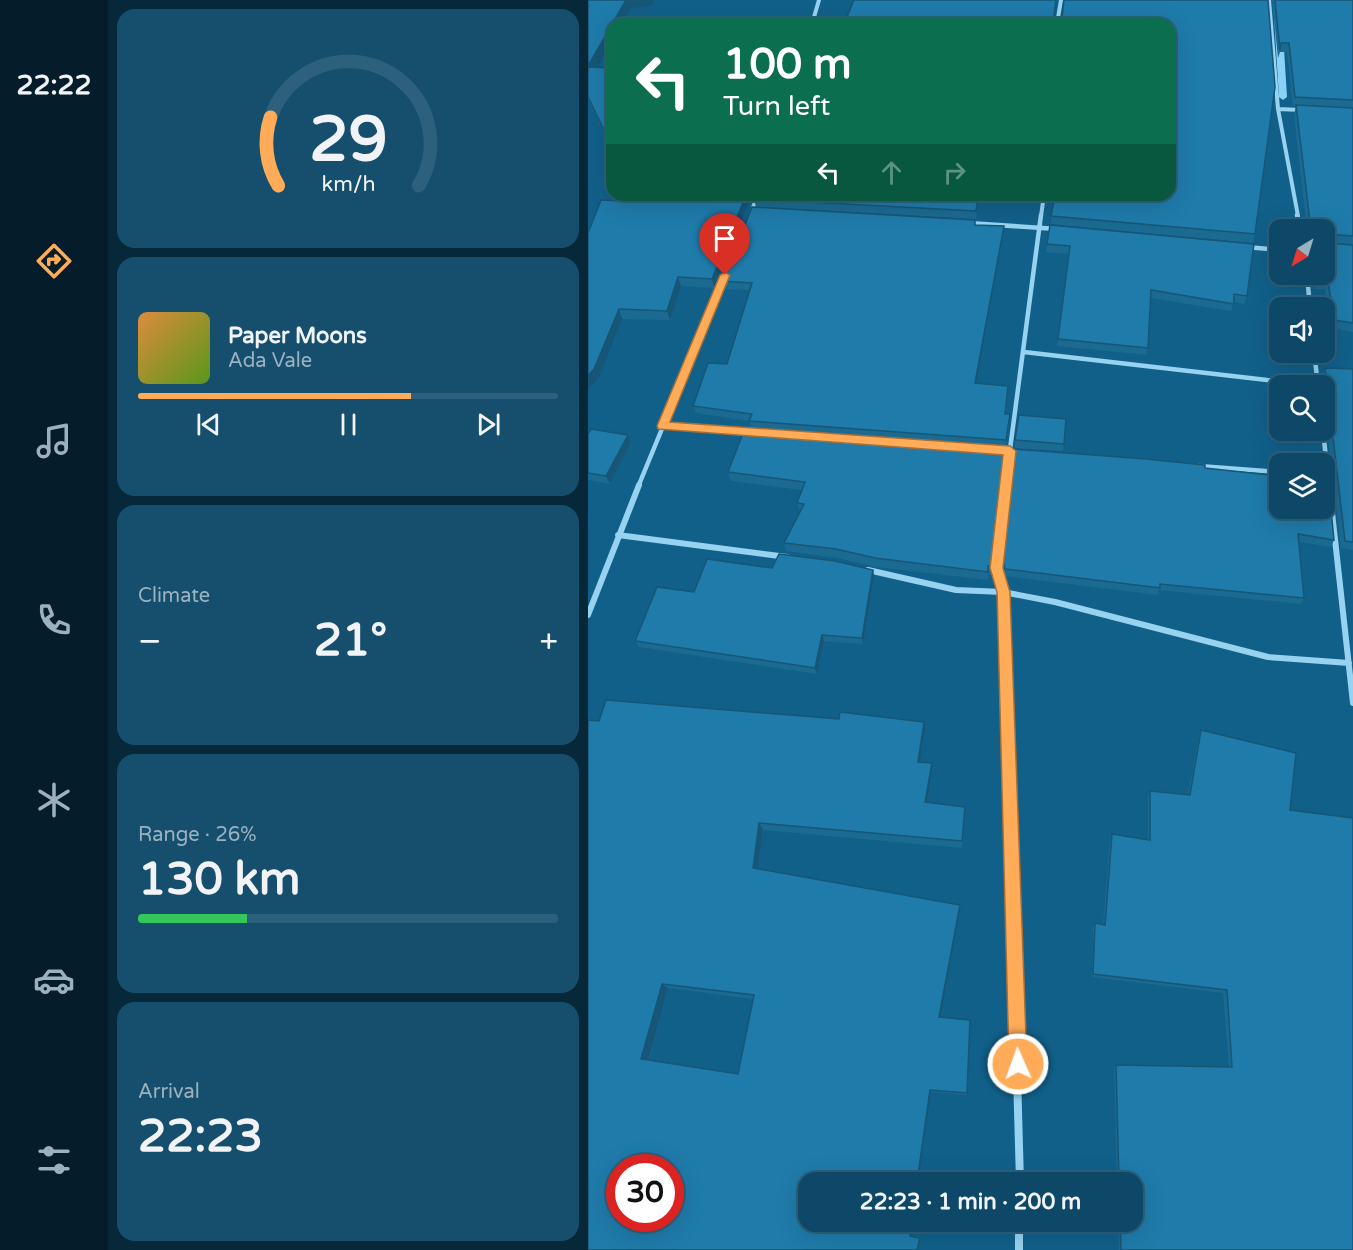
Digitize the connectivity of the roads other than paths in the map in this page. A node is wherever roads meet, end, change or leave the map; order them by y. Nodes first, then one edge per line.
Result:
1 (819, 0) edge
2 (1061, 0) edge
3 (1269, 0) edge
4 (814, 18) edge
5 (1058, 18) edge
6 (1278, 109) junction
7 (1310, 111) edge
8 (755, 201) edge
9 (1043, 201) edge
10 (752, 211) junction
11 (764, 211) edge
12 (1298, 219) edge
13 (747, 221) edge
14 (963, 222) edge
15 (1039, 227) junction
16 (1059, 229) edge
17 (1245, 247) edge
18 (1269, 249) edge
19 (729, 265) edge
20 (1024, 352) junction
21 (1269, 381) edge
22 (663, 426) junction
23 (758, 433) edge
24 (998, 450) edge
25 (1010, 451) junction
26 (1021, 452) edge
27 (1186, 465) edge
28 (1269, 471) edge
29 (1332, 519) edge
30 (618, 535) junction
31 (791, 557) edge
32 (859, 568) edge
33 (1003, 592) junction
34 (588, 615) edge
35 (1349, 663) junction
36 (1353, 703) edge
37 (1020, 1172) edge
38 (1019, 1232) edge
39 (1019, 1250) edge

1 - 4 street
2 - 5 street
3 - 6 street
6 - 7 street
6 - 12 street
8 - 10 street
9 - 15 street
10 - 11 street
10 - 13 street
14 - 15 street
15 - 16 street
15 - 20 street
17 - 18 street
19 - 22 street
20 - 21 street
20 - 25 street
22 - 23 street
22 - 30 street
24 - 25 street
25 - 26 street
25 - 33 street
27 - 28 street
29 - 35 street
30 - 31 street
30 - 34 street
32 - 33 street
33 - 35 street
33 - 37 street
35 - 36 street
38 - 39 street

